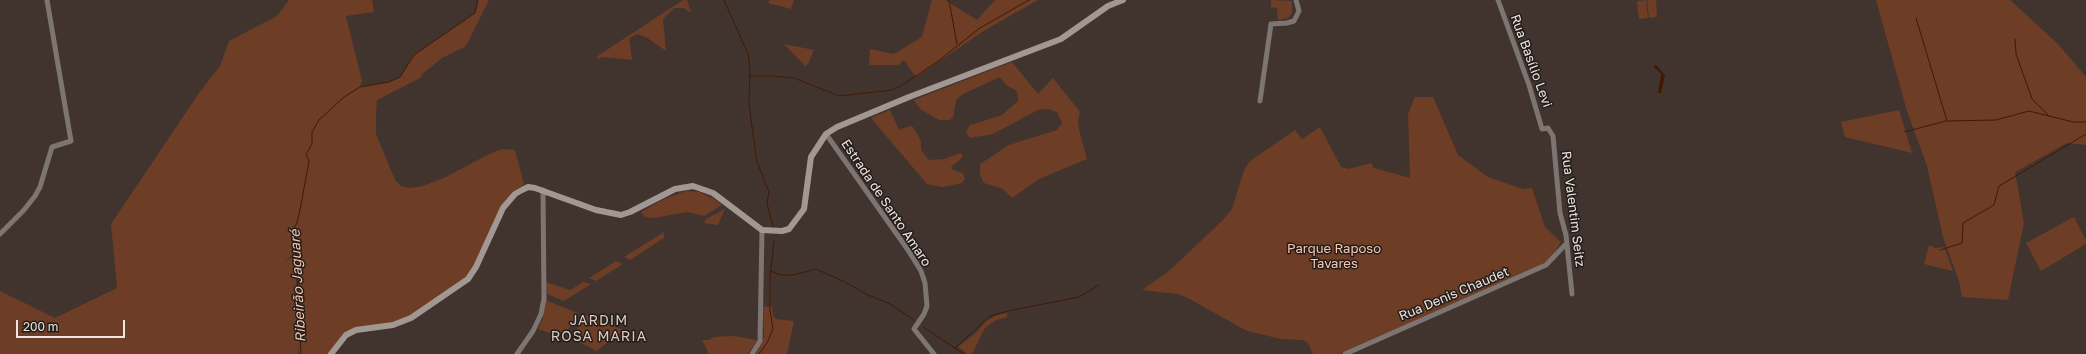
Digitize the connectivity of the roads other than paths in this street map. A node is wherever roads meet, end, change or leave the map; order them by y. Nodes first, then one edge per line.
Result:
1 (47, 0) edge
2 (1123, 0) edge
3 (1296, 0) edge
4 (1498, 0) edge
5 (1260, 101) dead end
6 (1545, 128) joint
7 (826, 134) junction
8 (543, 190) junction
9 (762, 230) junction
10 (0, 234) edge
11 (1565, 245) junction
12 (1572, 294) dead end
13 (331, 354) edge
14 (518, 354) edge
15 (752, 354) edge
16 (934, 354) edge
17 (1344, 354) edge

1 - 10 street
2 - 7 main road
3 - 5 street
4 - 6 street, Rua Basílio Levi
6 - 11 street, Rua Valentim Seitz
7 - 9 main road
7 - 16 street, Estrada de Santo Amaro
8 - 9 main road
8 - 13 main road
8 - 14 street
9 - 15 street
11 - 12 street, Rua Valentim Seitz
11 - 17 street, Rua Denis Chaudet

